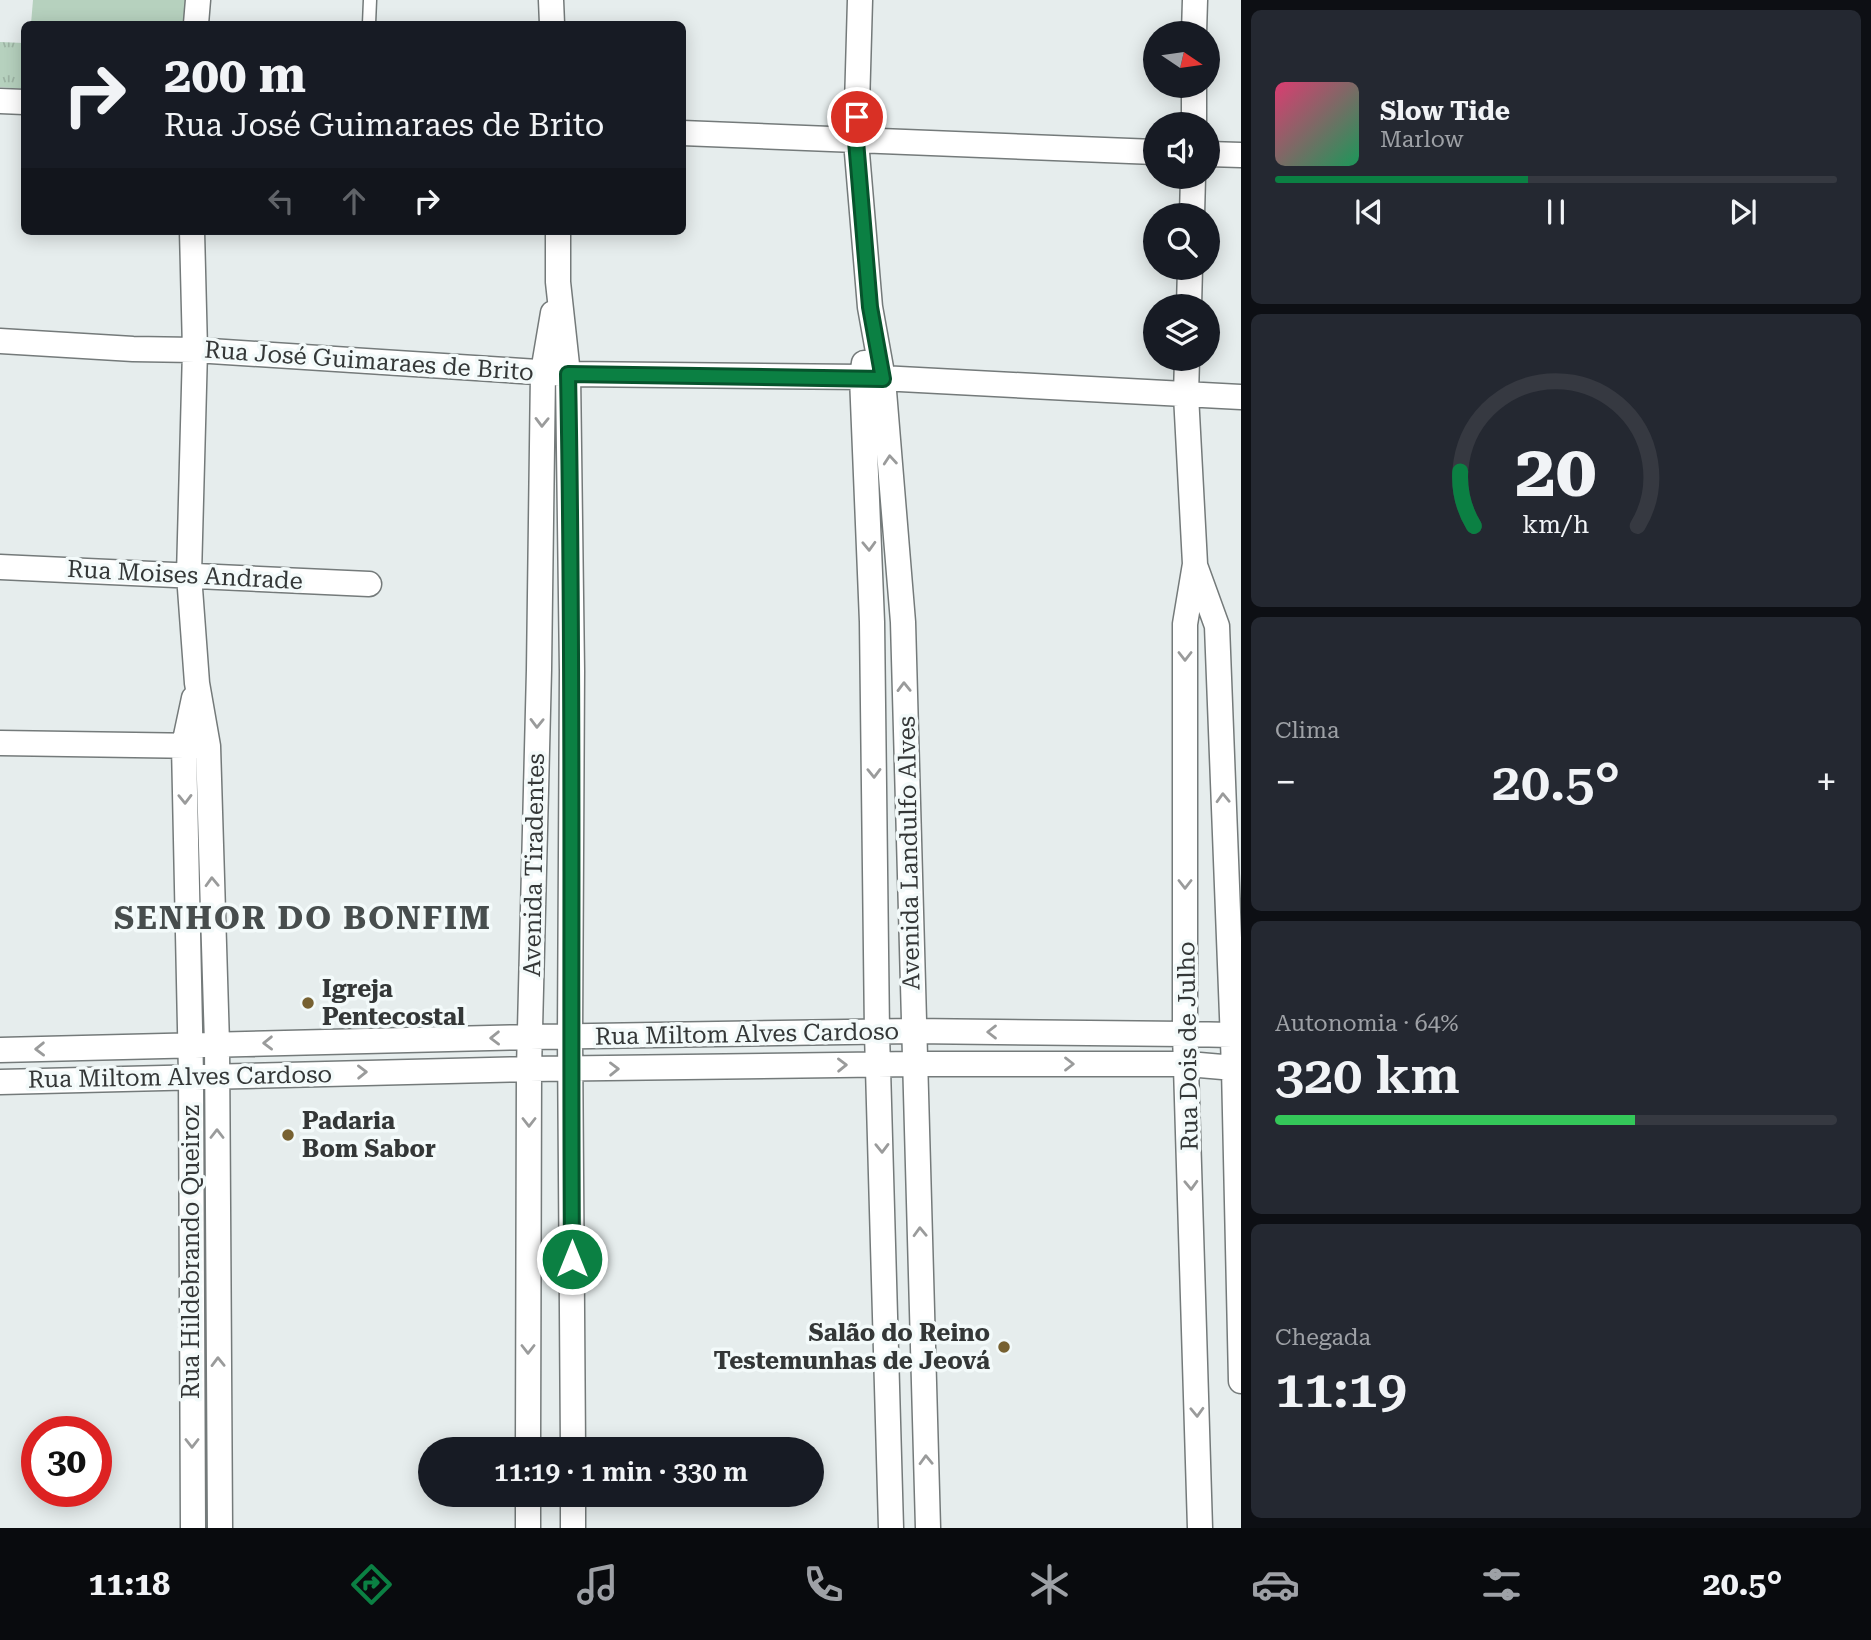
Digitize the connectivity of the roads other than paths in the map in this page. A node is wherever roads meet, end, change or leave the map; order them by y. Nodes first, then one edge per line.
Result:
1 (198, 0) edge
2 (370, 0) edge
3 (551, 0) edge
4 (860, 0) edge
5 (1195, 0) edge
6 (196, 21) edge
7 (369, 21) edge
8 (552, 21) edge
9 (1195, 21) edge
10 (0, 101) edge
11 (21, 102) edge
12 (686, 133) edge
13 (856, 141) junction
14 (1143, 152) edge
15 (1220, 154) edge
16 (1241, 155) edge
17 (192, 235) edge
18 (558, 235) edge
19 (558, 282) junction
20 (0, 341) edge
21 (195, 350) junction
22 (1187, 371) edge
23 (543, 372) junction
24 (568, 374) junction
25 (873, 378) junction
26 (1186, 395) junction
27 (1241, 397) edge
28 (1195, 564) junction
29 (0, 567) edge
30 (189, 575) junction
31 (369, 584) dead end
32 (872, 622) junction
33 (903, 622) junction
34 (1185, 624) junction
35 (1229, 628) edge
36 (539, 670) junction
37 (572, 671) junction
38 (0, 743) edge
39 (196, 746) junction
40 (913, 1031) junction
41 (877, 1032) junction
42 (1185, 1034) junction
43 (1236, 1036) edge
44 (530, 1037) junction
45 (570, 1037) junction
46 (217, 1044) junction
47 (191, 1046) junction
48 (0, 1050) edge
49 (915, 1064) junction
50 (1188, 1064) junction
51 (880, 1065) junction
52 (1238, 1067) edge
53 (529, 1069) junction
54 (570, 1070) junction
55 (191, 1075) junction
56 (217, 1075) junction
57 (0, 1082) edge
58 (191, 1248) junction
59 (217, 1248) junction
60 (1241, 1381) edge
61 (528, 1437) edge
62 (573, 1437) edge
63 (528, 1507) edge
64 (573, 1507) edge
65 (192, 1528) edge
66 (220, 1528) edge
67 (528, 1528) edge
68 (573, 1528) edge
69 (891, 1528) edge
70 (928, 1528) edge
71 (1200, 1528) edge

1 - 6 street
2 - 7 lane
3 - 8 street
4 - 13 street, Avenida Landulfo Alves
5 - 9 street
10 - 11 street
12 - 13 street
13 - 14 street
13 - 25 street, Avenida Landulfo Alves
15 - 16 street
17 - 21 street, Rua Hildebrando Queiroz
18 - 19 street, Avenida Tiradentes
19 - 23 street, Avenida Tiradentes
19 - 24 street, Avenida Tiradentes
20 - 21 street, Rua José Guimaraes de Brito
21 - 23 street, Rua José Guimaraes de Brito
21 - 30 street, Rua Hildebrando Queiroz
22 - 26 street, Rua Dois de Julho
23 - 24 street, Rua José Guimaraes de Brito
23 -> 36 street, Avenida Tiradentes
24 - 25 street, Rua José Guimaraes de Brito
24 - 37 street, Avenida Tiradentes
25 - 26 street, Rua José Guimaraes de Brito
25 -> 32 street, Avenida Landulfo Alves
33 -> 25 street, Avenida Landulfo Alves
26 - 27 street, Rua José Guimaraes de Brito
26 - 28 street, Rua Dois de Julho
28 - 34 street, Rua Dois de Julho
28 - 35 street, Rua Dois de Julho
29 - 30 street, Rua Moises Andrade
30 - 31 street, Rua Moises Andrade
30 - 39 street, Rua Hildebrando Queiroz
32 - 33 street
32 -> 41 street, Avenida Landulfo Alves
40 -> 33 street, Avenida Landulfo Alves
34 - 35 street
34 -> 42 street, Rua Dois de Julho
43 -> 35 street, Rua Dois de Julho
36 - 37 street
36 -> 44 street, Avenida Tiradentes
37 - 45 street, Avenida Tiradentes
38 - 39 street
46 -> 39 street, Rua Hildebrando Queiroz
39 -> 47 street, Rua Hildebrando Queiroz
40 - 41 street, Rua Miltom Alves Cardoso
42 -> 40 street, Rua Miltom Alves Cardoso
40 - 49 street, Avenida Landulfo Alves
41 - 45 street, Rua Miltom Alves Cardoso
41 - 51 street, Avenida Landulfo Alves
42 - 43 street, Rua Miltom Alves Cardoso
42 - 50 street, Rua Dois de Julho
43 - 52 street, Rua Dois de Julho
44 - 45 street, Rua Miltom Alves Cardoso
44 -> 46 street, Rua Miltom Alves Cardoso
44 - 53 street, Avenida Tiradentes
45 - 54 street, Avenida Tiradentes
46 - 47 street, Rua Miltom Alves Cardoso
46 - 56 street, Rua Hildebrando Queiroz
47 -> 48 street, Rua Miltom Alves Cardoso
47 - 55 street, Rua Hildebrando Queiroz
49 -> 50 street, Rua Miltom Alves Cardoso
49 - 51 street, Rua Miltom Alves Cardoso
70 -> 49 street, Avenida Landulfo Alves
50 - 52 street, Rua Miltom Alves Cardoso
50 -> 71 street, Rua Dois de Julho
54 -> 51 street, Rua Miltom Alves Cardoso
51 -> 69 street, Avenida Landulfo Alves
52 - 60 street, Rua Dois de Julho
53 - 54 street, Rua Miltom Alves Cardoso
56 -> 53 street, Rua Miltom Alves Cardoso
53 -> 61 street, Avenida Tiradentes
54 - 62 street, Avenida Tiradentes
55 - 56 street, Rua Miltom Alves Cardoso
55 - 57 street, Rua Miltom Alves Cardoso
55 - 58 street, Rua Hildebrando Queiroz
59 -> 56 street, Rua Hildebrando Queiroz
58 - 59 street
58 -> 65 street, Rua Hildebrando Queiroz
66 -> 59 street, Rua Hildebrando Queiroz
63 - 67 street
64 - 68 street

